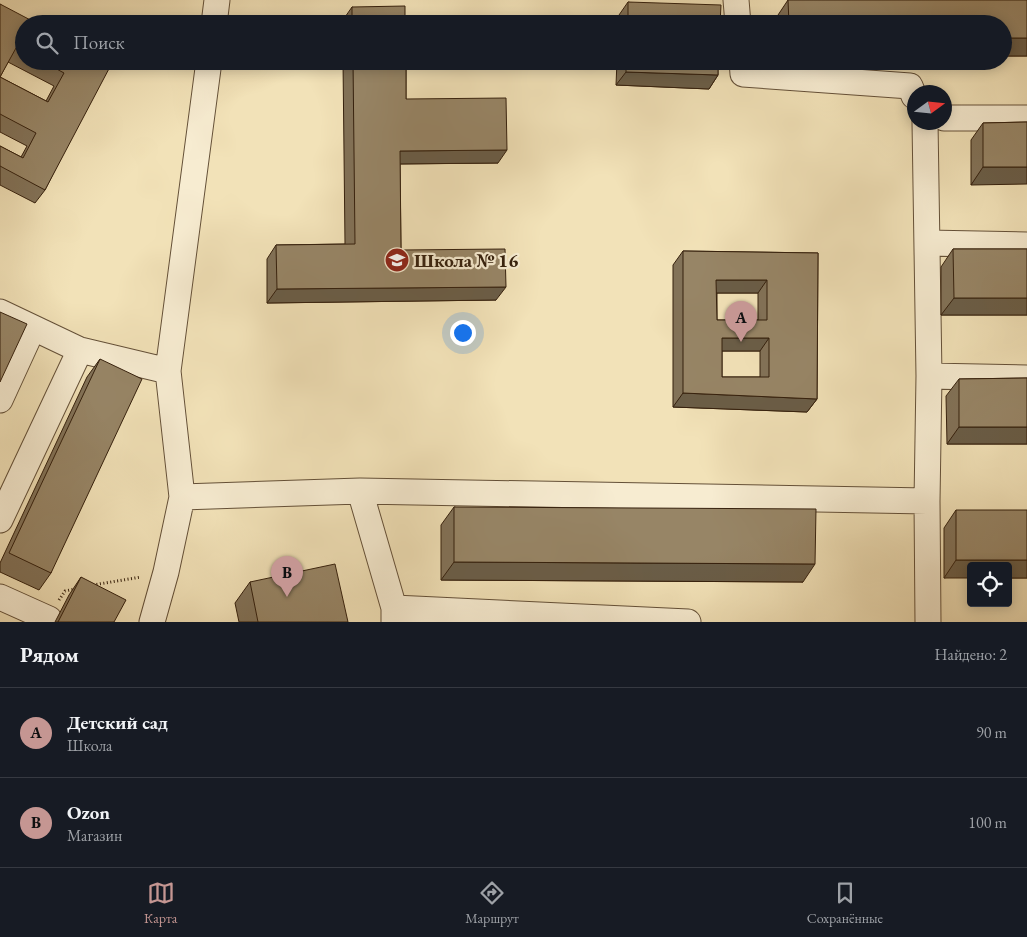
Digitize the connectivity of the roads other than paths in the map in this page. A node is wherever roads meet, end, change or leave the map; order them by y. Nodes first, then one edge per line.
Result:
1 (217, 0) edge
2 (736, 0) edge
3 (215, 15) edge
4 (737, 15) edge
5 (208, 70) edge
6 (743, 70) edge
7 (907, 86) edge
8 (952, 118) edge
9 (1027, 118) edge
10 (925, 130) edge
11 (927, 243) junction
12 (1027, 245) edge
13 (0, 312) edge
14 (33, 328) junction
15 (80, 350) junction
16 (168, 371) junction
17 (929, 376) junction
18 (1027, 378) edge
19 (0, 400) edge
20 (360, 491) junction
21 (182, 497) junction
22 (927, 501) junction
23 (0, 520) edge
24 (0, 597) edge
25 (394, 615) edge
26 (48, 620) edge
27 (152, 622) edge
28 (688, 622) edge
29 (928, 622) edge

1 - 3 street
2 - 4 street
5 - 16 street
6 - 7 street
8 - 9 street
10 - 11 street
11 - 12 street
11 - 17 street
13 - 14 street
14 - 15 street
14 - 19 street
15 - 16 street
15 - 23 street
16 - 21 street
17 - 18 street
17 - 22 street
20 - 21 street
20 - 22 street
20 - 25 street
21 - 27 street
22 - 29 street
24 - 26 street
25 - 28 street

